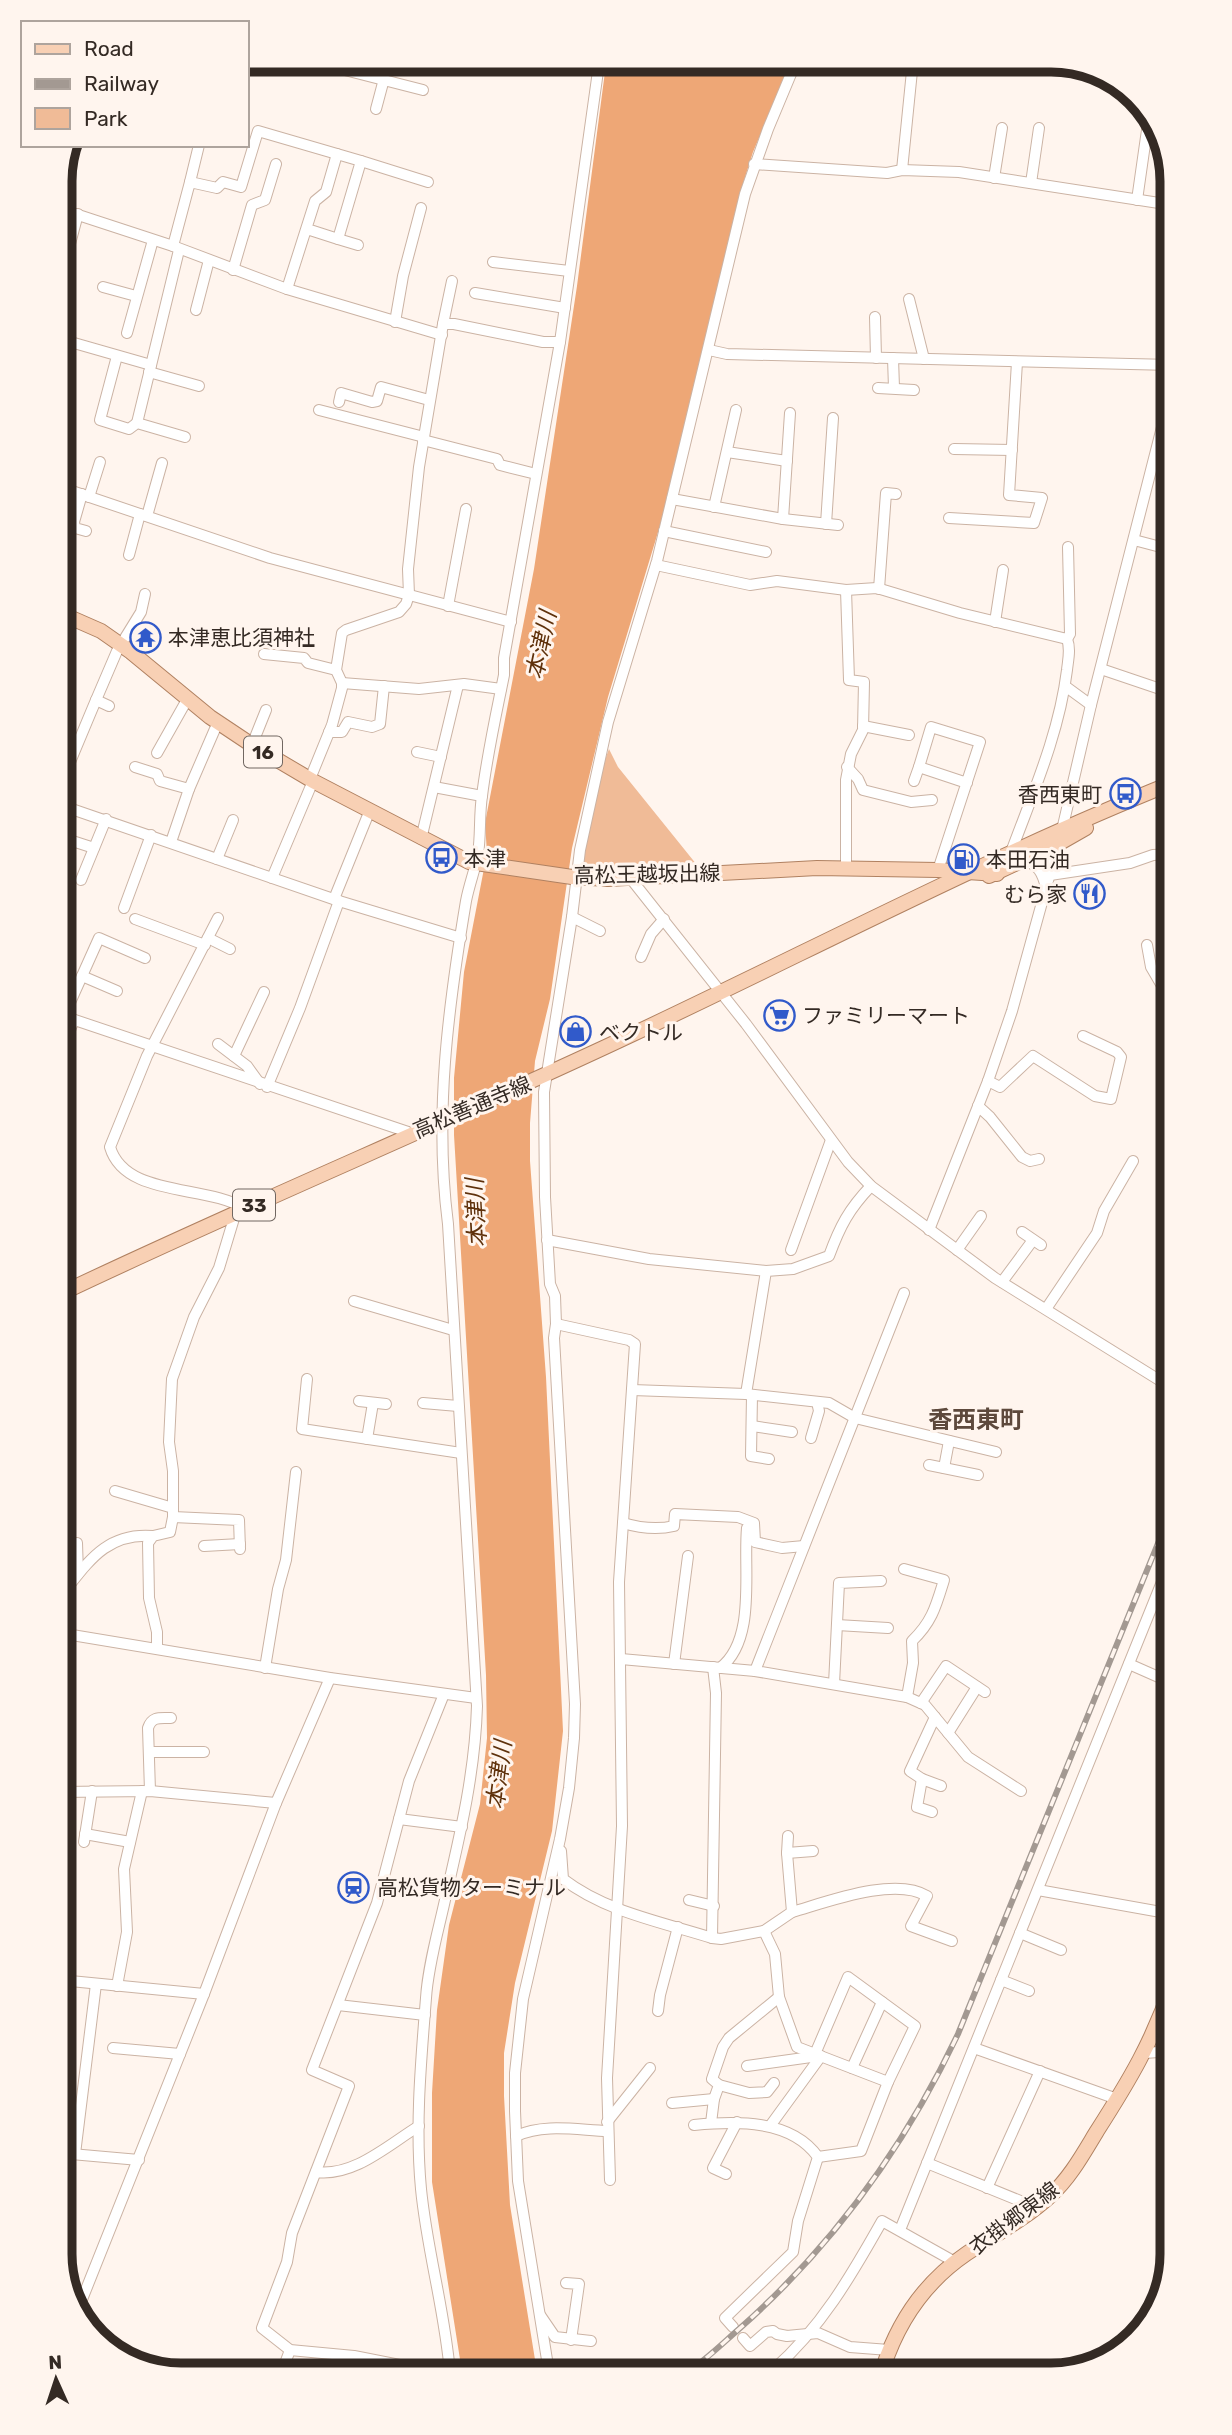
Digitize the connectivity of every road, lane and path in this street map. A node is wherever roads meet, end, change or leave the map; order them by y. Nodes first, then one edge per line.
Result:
1 (354, 72) edge
2 (598, 72) edge
3 (792, 72) edge
4 (912, 72) edge
5 (384, 79) junction
6 (423, 90) dead end
7 (376, 109) dead end
8 (1002, 128) dead end
9 (1039, 128) dead end
10 (1147, 129) edge
11 (199, 147) edge
12 (337, 154) junction
13 (361, 161) junction
14 (276, 164) dead end
15 (754, 164) junction
16 (902, 170) junction
17 (994, 178) junction
18 (428, 182) dead end
19 (190, 183) junction
20 (1031, 183) junction
21 (1137, 200) junction
22 (1160, 203) edge
23 (421, 208) dead end
24 (72, 212) edge
25 (78, 214) junction
26 (307, 229) junction
27 (72, 236) edge
28 (338, 239) junction
29 (153, 240) junction
30 (358, 245) dead end
31 (176, 248) junction
32 (209, 260) junction
33 (494, 262) dead end
34 (233, 270) junction
35 (569, 271) junction
36 (452, 281) dead end
37 (103, 286) dead end
38 (287, 289) junction
39 (475, 293) dead end
40 (136, 296) junction
41 (909, 299) dead end
42 (565, 308) junction
43 (196, 310) dead end
44 (875, 317) dead end
45 (395, 322) junction
46 (442, 329) junction
47 (127, 332) dead end
48 (72, 342) edge
49 (560, 342) junction
50 (709, 350) junction
51 (117, 356) junction
52 (876, 358) junction
53 (893, 358) junction
54 (924, 359) junction
55 (1017, 362) junction
56 (1160, 365) edge
57 (150, 368) junction
58 (199, 386) dead end
59 (878, 388) dead end
60 (894, 388) junction
61 (914, 390) dead end
62 (429, 400) junction
63 (338, 402) dead end
64 (319, 410) dead end
65 (736, 410) dead end
66 (790, 413) dead end
67 (833, 418) dead end
68 (136, 423) junction
69 (1160, 436) edge
70 (185, 437) dead end
71 (423, 439) junction
72 (954, 449) dead end
73 (1012, 450) junction
74 (727, 452) junction
75 (787, 461) junction
76 (100, 462) dead end
77 (162, 463) dead end
78 (536, 474) junction
79 (72, 492) edge
80 (897, 494) dead end
81 (86, 496) junction
82 (672, 499) junction
83 (714, 506) junction
84 (466, 509) dead end
85 (144, 515) junction
86 (949, 518) dead end
87 (783, 519) junction
88 (826, 524) junction
89 (838, 525) dead end
90 (86, 531) dead end
91 (664, 531) junction
92 (1134, 540) junction
93 (1068, 547) dead end
94 (1160, 547) edge
95 (766, 552) dead end
96 (129, 555) dead end
97 (656, 565) junction
98 (1003, 570) dead end
99 (879, 589) junction
100 (846, 590) junction
101 (145, 594) dead end
102 (409, 595) junction
103 (448, 606) junction
104 (72, 618) edge
105 (511, 622) junction
106 (995, 622) junction
107 (1067, 639) junction
108 (121, 645) junction
109 (264, 654) dead end
110 (1101, 668) junction
111 (336, 670) junction
112 (342, 683) junction
113 (458, 685) junction
114 (1065, 685) junction
115 (384, 687) junction
116 (501, 689) junction
117 (1160, 690) edge
118 (188, 698) junction
119 (96, 700) junction
120 (1091, 705) junction
121 (109, 706) dead end
122 (266, 710) dead end
123 (218, 722) junction
124 (863, 726) junction
125 (329, 732) junction
126 (909, 735) dead end
127 (252, 745) junction
128 (417, 752) dead end
129 (157, 753) dead end
130 (72, 757) edge
131 (442, 757) junction
132 (135, 767) dead end
133 (847, 767) junction
134 (919, 767) junction
135 (311, 780) junction
136 (914, 781) dead end
137 (967, 783) junction
138 (434, 787) junction
139 (1160, 788) edge
140 (189, 789) junction
141 (1160, 794) edge
142 (482, 796) junction
143 (932, 800) dead end
144 (72, 808) edge
145 (370, 810) junction
146 (106, 819) junction
147 (233, 820) dead end
148 (1062, 830) junction
149 (151, 835) junction
150 (421, 839) junction
151 (72, 841) edge
152 (171, 842) junction
153 (1030, 845) junction
154 (94, 848) junction
155 (1053, 851) junction
156 (1160, 855) edge
157 (1017, 858) junction
158 (217, 859) junction
159 (479, 864) junction
160 (846, 868) junction
161 (922, 870) junction
162 (937, 870) junction
163 (972, 872) junction
164 (997, 874) junction
165 (1050, 876) junction
166 (574, 877) junction
167 (272, 878) junction
168 (631, 879) junction
169 (81, 880) dead end
170 (935, 890) junction
171 (1046, 891) junction
172 (123, 900) dead end
173 (336, 900) junction
174 (572, 917) junction
175 (218, 918) dead end
176 (135, 919) dead end
177 (664, 919) junction
178 (600, 931) dead end
179 (461, 938) junction
180 (207, 942) junction
181 (1147, 945) dead end
182 (230, 949) dead end
183 (641, 957) dead end
184 (145, 958) dead end
185 (82, 976) junction
186 (1160, 982) edge
187 (117, 991) dead end
188 (264, 992) dead end
189 (721, 993) junction
190 (72, 1002) edge
191 (72, 1019) edge
192 (1083, 1036) dead end
193 (218, 1044) dead end
194 (152, 1046) junction
195 (234, 1056) junction
196 (542, 1077) junction
197 (988, 1081) junction
198 (264, 1085) junction
199 (978, 1106) junction
200 (445, 1120) junction
201 (411, 1133) junction
202 (831, 1140) junction
203 (1039, 1160) dead end
204 (1133, 1161) dead end
205 (871, 1186) junction
206 (240, 1212) junction
207 (981, 1216) dead end
208 (929, 1230) junction
209 (1022, 1232) dead end
210 (547, 1240) junction
211 (791, 1250) dead end
212 (957, 1250) junction
213 (766, 1271) junction
214 (1002, 1283) junction
215 (72, 1289) edge
216 (904, 1293) dead end
217 (354, 1301) dead end
218 (1046, 1309) junction
219 (556, 1324) junction
220 (453, 1330) junction
221 (307, 1379) dead end
222 (1160, 1380) edge
223 (632, 1390) junction
224 (749, 1395) junction
225 (359, 1401) dead end
226 (817, 1402) junction
227 (373, 1403) junction
228 (423, 1403) dead end
229 (386, 1404) dead end
230 (458, 1406) junction
231 (855, 1418) junction
232 (751, 1426) junction
233 (792, 1432) dead end
234 (811, 1437) dead end
235 (367, 1439) junction
236 (949, 1441) junction
237 (996, 1452) dead end
238 (461, 1453) junction
239 (769, 1459) dead end
240 (929, 1465) dead end
241 (944, 1468) junction
242 (296, 1472) dead end
243 (978, 1475) dead end
244 (115, 1491) dead end
245 (173, 1513) junction
246 (623, 1523) junction
247 (748, 1523) junction
248 (153, 1536) junction
249 (77, 1543) dead end
250 (204, 1546) dead end
251 (804, 1546) junction
252 (688, 1556) dead end
253 (904, 1569) dead end
254 (78, 1574) junction
255 (881, 1581) dead end
256 (72, 1582) edge
257 (1160, 1587) edge
258 (837, 1625) junction
259 (888, 1628) dead end
260 (72, 1635) edge
261 (157, 1648) junction
262 (621, 1659) junction
263 (674, 1664) junction
264 (1129, 1664) junction
265 (717, 1667) junction
266 (265, 1668) junction
267 (755, 1671) junction
268 (330, 1678) junction
269 (1160, 1678) edge
270 (834, 1684) junction
271 (444, 1694) junction
272 (907, 1697) junction
273 (476, 1698) junction
274 (921, 1703) junction
275 (935, 1717) junction
276 (171, 1718) dead end
277 (948, 1732) junction
278 (149, 1752) junction
279 (204, 1752) dead end
280 (922, 1779) junction
281 (941, 1786) dead end
282 (92, 1791) junction
283 (146, 1791) junction
284 (1021, 1791) dead end
285 (72, 1792) edge
286 (276, 1804) junction
287 (933, 1812) dead end
288 (399, 1818) junction
289 (462, 1827) junction
290 (788, 1836) dead end
291 (560, 1839) junction
292 (130, 1842) junction
293 (813, 1851) dead end
294 (787, 1853) junction
295 (1038, 1890) junction
296 (689, 1900) dead end
297 (714, 1906) junction
298 (617, 1908) junction
299 (792, 1912) junction
300 (1160, 1912) edge
301 (678, 1927) junction
302 (764, 1931) junction
303 (1020, 1933) junction
304 (712, 1938) junction
305 (952, 1941) dead end
306 (1061, 1950) dead end
307 (1001, 1980) junction
308 (72, 1981) edge
309 (96, 1984) junction
310 (117, 1986) junction
311 (1028, 1991) dead end
312 (204, 1994) junction
313 (779, 1997) junction
314 (882, 2002) junction
315 (338, 2005) junction
316 (658, 2011) dead end
317 (425, 2015) junction
318 (1160, 2017) edge
319 (113, 2048) dead end
320 (974, 2048) junction
321 (1160, 2052) edge
322 (1145, 2053) junction
323 (180, 2054) junction
324 (818, 2055) junction
325 (747, 2066) dead end
326 (649, 2068) dead end
327 (852, 2068) junction
328 (1040, 2071) junction
329 (711, 2081) junction
330 (888, 2082) junction
331 (774, 2083) dead end
332 (714, 2099) junction
333 (1117, 2099) junction
334 (672, 2104) dead end
335 (737, 2122) junction
336 (711, 2123) junction
337 (694, 2125) dead end
338 (419, 2126) junction
339 (770, 2126) junction
340 (607, 2127) junction
341 (516, 2136) junction
342 (72, 2154) edge
343 (75, 2154) junction
344 (818, 2157) junction
345 (139, 2160) junction
346 (927, 2163) junction
347 (316, 2172) junction
348 (726, 2174) dead end
349 (610, 2180) dead end
350 (987, 2188) junction
351 (1035, 2207) junction
352 (900, 2230) junction
353 (955, 2262) junction
354 (566, 2283) dead end
355 (82, 2300) edge
356 (538, 2313) junction
357 (733, 2327) dead end
358 (810, 2333) junction
359 (744, 2339) dead end
360 (571, 2340) junction
361 (592, 2341) dead end
362 (290, 2350) junction
363 (889, 2350) junction
364 (285, 2363) edge
365 (389, 2363) edge
366 (448, 2363) edge
367 (546, 2363) edge
368 (780, 2363) edge
369 (885, 2363) edge

1 - 5 street
2 - 35 street
3 - 15 street
4 - 16 street
5 - 6 street
5 - 7 street
8 - 17 street
9 - 20 street
10 - 21 street
11 - 19 street
12 - 13 street
12 - 19 street
12 - 26 street
13 - 18 street
13 - 28 street
14 - 34 street
15 - 16 street
15 - 50 street
16 - 17 street
17 - 20 street
19 - 31 street
20 - 21 street
21 - 22 street
23 - 45 street
24 - 25 street
25 - 27 street
25 - 29 street
26 - 28 street
26 - 38 street
28 - 30 street
29 - 31 street
29 - 40 street
31 - 32 street
31 - 57 street
32 - 34 street
32 - 43 street
33 - 35 street
34 - 38 street
35 - 42 street
36 - 46 street
37 - 40 street
38 - 45 street
39 - 42 street
40 - 47 street
41 - 54 street
42 - 49 street
44 - 52 street
45 - 46 street
46 - 49 street
46 - 62 street
48 - 51 street
49 - 78 street
50 - 52 street
50 - 82 street
51 - 57 street
51 - 68 street
52 - 53 street
53 - 54 street
53 - 60 street
54 - 55 street
55 - 56 street
55 - 73 street
57 - 58 street
57 - 68 street
59 - 60 street
60 - 61 street
62 - 63 street
62 - 71 street
64 - 71 street
65 - 74 street
66 - 75 street
67 - 88 street
68 - 70 street
69 - 92 street
71 - 78 street
71 - 102 street
72 - 73 street
73 - 86 street
74 - 75 street
74 - 83 street
75 - 87 street
76 - 81 street
77 - 85 street
78 - 105 street
79 - 81 street
80 - 99 street
81 - 85 street
81 - 90 street
82 - 83 street
82 - 91 street
83 - 87 street
84 - 103 street
85 - 96 street
85 - 102 street
87 - 88 street
88 - 89 street
91 - 95 street
91 - 97 street
92 - 94 street
92 - 110 street
93 - 107 street
97 - 100 street
97 - 166 street
98 - 106 street
99 - 100 street
99 - 106 street
100 - 124 street
101 - 108 street
102 - 103 street
102 - 111 street
103 - 105 street
104 - 108 main road, 高松王越坂出線 / 16
105 - 116 street
106 - 107 street
107 - 114 street
108 - 118 main road, 高松王越坂出線 / 16
108 - 119 street
109 - 111 street
110 - 117 street
110 - 120 street
111 - 112 street
112 - 115 street
112 - 125 street
113 - 115 street
113 - 116 street
113 - 131 street
114 - 120 street
114 - 157 street
115 - 125 street
116 - 142 street
118 - 123 main road, 高松王越坂出線 / 16
118 - 129 street
119 - 121 street
119 - 130 street
120 - 148 street
122 - 127 street
123 - 127 main road, 高松王越坂出線 / 16
123 - 140 street
124 - 126 street
124 - 133 street
125 - 135 street
127 - 135 main road, 高松王越坂出線 / 16
128 - 131 street
131 - 138 street
132 - 140 street
133 - 143 street
133 - 160 street
134 - 136 street
134 - 137 street
134 - 137 street
135 - 145 main road, 高松王越坂出線 / 16
135 - 167 street
137 - 162 street
138 - 142 street
138 - 150 street
139 - 148 main road, 高松善通寺線 / 33
140 - 152 street
141 - 155 main road, 高松善通寺線 / 33
142 - 159 street
144 - 146 street
145 - 150 main road, 高松王越坂出線 / 16
145 - 173 street
146 - 149 street
146 - 154 street
147 - 158 street
148 - 153 main road, 高松善通寺線 / 33
148 - 155 street
149 - 152 street
149 - 172 street
150 - 159 main road, 高松王越坂出線 / 16
151 - 154 street
152 - 158 street
153 - 155 street
153 - 157 main road, 高松善通寺線 / 33
154 - 169 street
155 - 157 main road, 高松善通寺線 / 33
155 - 165 street
156 - 165 street
157 - 163 main road, 高松善通寺線 / 33
157 - 164 main road, 高松善通寺線 / 33
157 - 171 street
158 - 167 street
159 - 166 main road, 高松王越坂出線 / 16
159 - 179 street
160 - 161 main road, 高松王越坂出線 / 16
160 - 168 main road, 高松王越坂出線 / 16
161 - 162 main road, 高松王越坂出線 / 16
161 - 170 main road
162 - 163 main road, 高松王越坂出線 / 16
162 - 170 main road
163 - 164 main road, 高松善通寺線 / 33
163 - 170 main road, 高松善通寺線 / 33
164 - 170 main road, 高松善通寺線 / 33
165 - 171 street
166 - 168 main road, 高松王越坂出線 / 16
166 - 174 street
167 - 173 street
168 - 177 street
170 - 189 main road, 高松善通寺線 / 33
171 - 197 street
173 - 179 street
173 - 198 street
174 - 178 street
174 - 196 street
175 - 180 street
176 - 180 street
177 - 183 street
177 - 189 street
179 - 200 street
180 - 182 street
180 - 194 street
181 - 186 street
184 - 185 street
185 - 187 street
185 - 190 street
188 - 195 street
189 - 196 main road, 高松善通寺線 / 33
189 - 202 street
191 - 194 street
192 - 197 street
193 - 195 street
194 - 198 street
194 - 206 street
195 - 198 street
196 - 200 main road, 高松善通寺線 / 33
196 - 210 street
197 - 199 street
198 - 201 street
199 - 203 street
199 - 208 street
200 - 201 main road, 高松善通寺線 / 33
200 - 220 street
201 - 206 main road, 高松善通寺線 / 33
202 - 205 street
202 - 211 street
204 - 218 street
205 - 208 street
205 - 213 street
206 - 215 main road, 高松善通寺線 / 33
206 - 245 street
207 - 212 street
208 - 212 street
209 - 214 street
210 - 213 street
210 - 219 street
212 - 214 street
213 - 224 street
214 - 218 street
216 - 231 street
217 - 220 street
218 - 222 street
219 - 223 street
219 - 291 street
220 - 230 street
221 - 235 street
223 - 224 street
223 - 246 street
224 - 226 street
224 - 232 street
225 - 227 street
226 - 231 street
226 - 234 street
227 - 229 street
227 - 235 street
228 - 230 street
230 - 238 street
231 - 236 street
231 - 251 street
232 - 233 street
232 - 239 street
235 - 238 street
236 - 237 street
236 - 241 street
238 - 273 street
240 - 241 street
241 - 243 street
242 - 266 street
244 - 245 street
245 - 248 street
245 - 250 street
246 - 247 street
246 - 262 street
247 - 251 street
247 - 265 street
248 - 254 street
248 - 261 street
249 - 254 street
251 - 267 street
252 - 263 street
253 - 272 street
254 - 256 street
255 - 258 street
257 - 264 street
258 - 259 street
258 - 270 street
260 - 261 street
261 - 266 street
262 - 263 street
262 - 298 street
263 - 265 street
264 - 269 street
264 - 295 street
265 - 267 street
265 - 297 street
266 - 268 street
267 - 270 street
268 - 271 street
268 - 286 street
270 - 272 street
271 - 273 street
271 - 288 street
272 - 274 street
273 - 289 street
274 - 275 street
274 - 277 street
275 - 277 street
275 - 280 street
276 - 278 street
277 - 284 street
278 - 279 street
278 - 283 street
280 - 281 street
280 - 287 street
282 - 283 street
282 - 285 street
282 - 292 street
283 - 286 street
283 - 292 street
286 - 312 street
288 - 289 street
288 - 315 street
289 - 317 street
290 - 294 street
291 - 298 street
291 - 341 street
292 - 310 street
293 - 294 street
294 - 299 street
295 - 300 street
295 - 303 street
296 - 297 street
297 - 304 street
298 - 301 street
298 - 340 street
299 - 302 street
299 - 305 street
301 - 304 street
301 - 316 street
302 - 304 street
302 - 313 street
303 - 306 street
303 - 307 street
307 - 311 street
307 - 320 street
308 - 309 street
309 - 310 street
309 - 343 street
310 - 312 street
312 - 323 street
313 - 324 street
313 - 329 street
314 - 324 street
314 - 327 street
314 - 330 street
315 - 317 street
315 - 347 street
317 - 338 street
318 - 322 main road, 衣掛郷東線
319 - 323 street
320 - 328 street
320 - 346 street
321 - 322 street
322 - 333 main road, 衣掛郷東線
323 - 345 street
324 - 325 street
324 - 327 street
324 - 339 street
326 - 340 street
327 - 330 street
328 - 333 street
328 - 350 street
329 - 331 street
329 - 332 street
330 - 344 street
332 - 334 street
332 - 336 street
333 - 351 main road, 衣掛郷東線
335 - 336 street
335 - 339 street
335 - 348 street
336 - 337 street
338 - 347 street
338 - 366 street
339 - 344 street
340 - 341 street
340 - 349 street
341 - 356 street
342 - 343 street
343 - 345 street
344 - 357 street
345 - 355 street
346 - 350 street
346 - 352 street
347 - 362 street
350 - 351 street
351 - 353 main road, 衣掛郷東線
352 - 353 street
352 - 358 street
353 - 363 main road, 衣掛郷東線
354 - 360 street
356 - 360 street
356 - 367 street
358 - 359 street
358 - 363 street
358 - 368 street
360 - 361 street
362 - 364 street
362 - 365 street
363 - 369 main road, 衣掛郷東線

